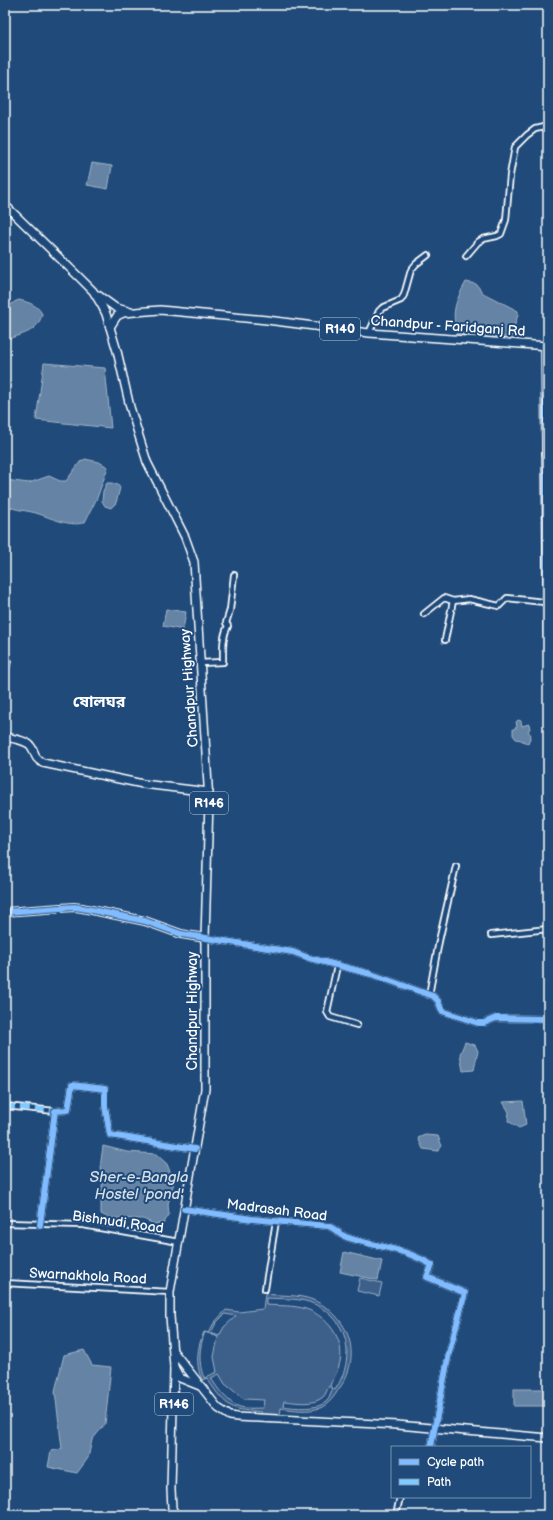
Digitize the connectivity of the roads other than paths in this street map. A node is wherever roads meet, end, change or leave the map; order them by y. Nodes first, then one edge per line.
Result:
1 (548, 126) edge
2 (5, 205) edge
3 (428, 255) dead end
4 (466, 256) dead end
5 (93, 291) junction
6 (132, 312) junction
7 (110, 327) junction
8 (369, 333) junction
9 (546, 346) edge
10 (234, 575) dead end
11 (453, 601) junction
12 (548, 601) edge
13 (424, 614) dead end
14 (445, 640) dead end
15 (548, 644) edge
16 (5, 656) edge
17 (200, 663) junction
18 (5, 669) edge
19 (5, 736) edge
20 (209, 792) junction
21 (456, 866) dead end
22 (5, 912) edge
23 (548, 929) edge
24 (491, 935) dead end
25 (205, 938) junction
26 (337, 966) junction
27 (429, 995) junction
28 (548, 1019) edge
29 (357, 1025) dead end
30 (5, 1106) edge
31 (55, 1111) junction
32 (195, 1149) junction
33 (184, 1209) junction
34 (276, 1221) junction
35 (5, 1223) edge
36 (40, 1225) junction
37 (179, 1242) junction
38 (5, 1283) edge
39 (265, 1288) dead end
40 (170, 1292) junction
41 (174, 1352) junction
42 (174, 1367) junction
43 (200, 1386) junction
44 (436, 1428) junction
45 (548, 1438) edge
46 (431, 1446) edge
47 (400, 1498) edge
48 (175, 1515) edge
49 (396, 1515) edge

1 - 4 street
2 - 5 main road, R140
3 - 8 street
5 - 6 main road, R140
5 - 7 main road, R140
6 - 7 main road, R140
6 - 8 main road, Chandpur - Faridganj Rd / R140
7 - 17 main road, Chandpur Highway / R146
8 - 9 main road, Chandpur - Faridganj Rd / R140
9 - 12 main road
10 - 17 street
11 - 12 street
11 - 13 street
11 - 14 street
12 - 15 main road
16 - 18 main road
17 - 20 main road, Chandpur Highway / R146
19 - 20 main road
20 - 25 main road, Chandpur Highway / R146
21 - 27 street
22 - 25 main road
23 - 24 street
25 - 26 street
25 - 32 main road, Chandpur Highway / R146
26 - 27 street
26 - 29 street
27 - 28 street
30 - 31 street
31 - 32 street
31 - 36 street
32 - 33 main road, Chandpur Highway / R146
33 - 34 street, Madrasah Road
33 - 37 main road, Chandpur Highway / R146
34 - 39 street
34 - 44 street, Madrasah Road
35 - 36 street, Bishnudi Road
36 - 37 street, Bishnudi Road
37 - 40 main road, Chandpur Highway / R146
38 - 40 street, Swarnakhola Road
40 - 41 main road, Chandpur Highway / R146
41 - 42 main road, Chandpur Highway / R146
41 - 43 main road
42 - 43 main road
42 - 48 main road, Chandpur Highway / R146
43 - 44 main road
44 - 45 main road
44 - 46 street
47 - 49 street

